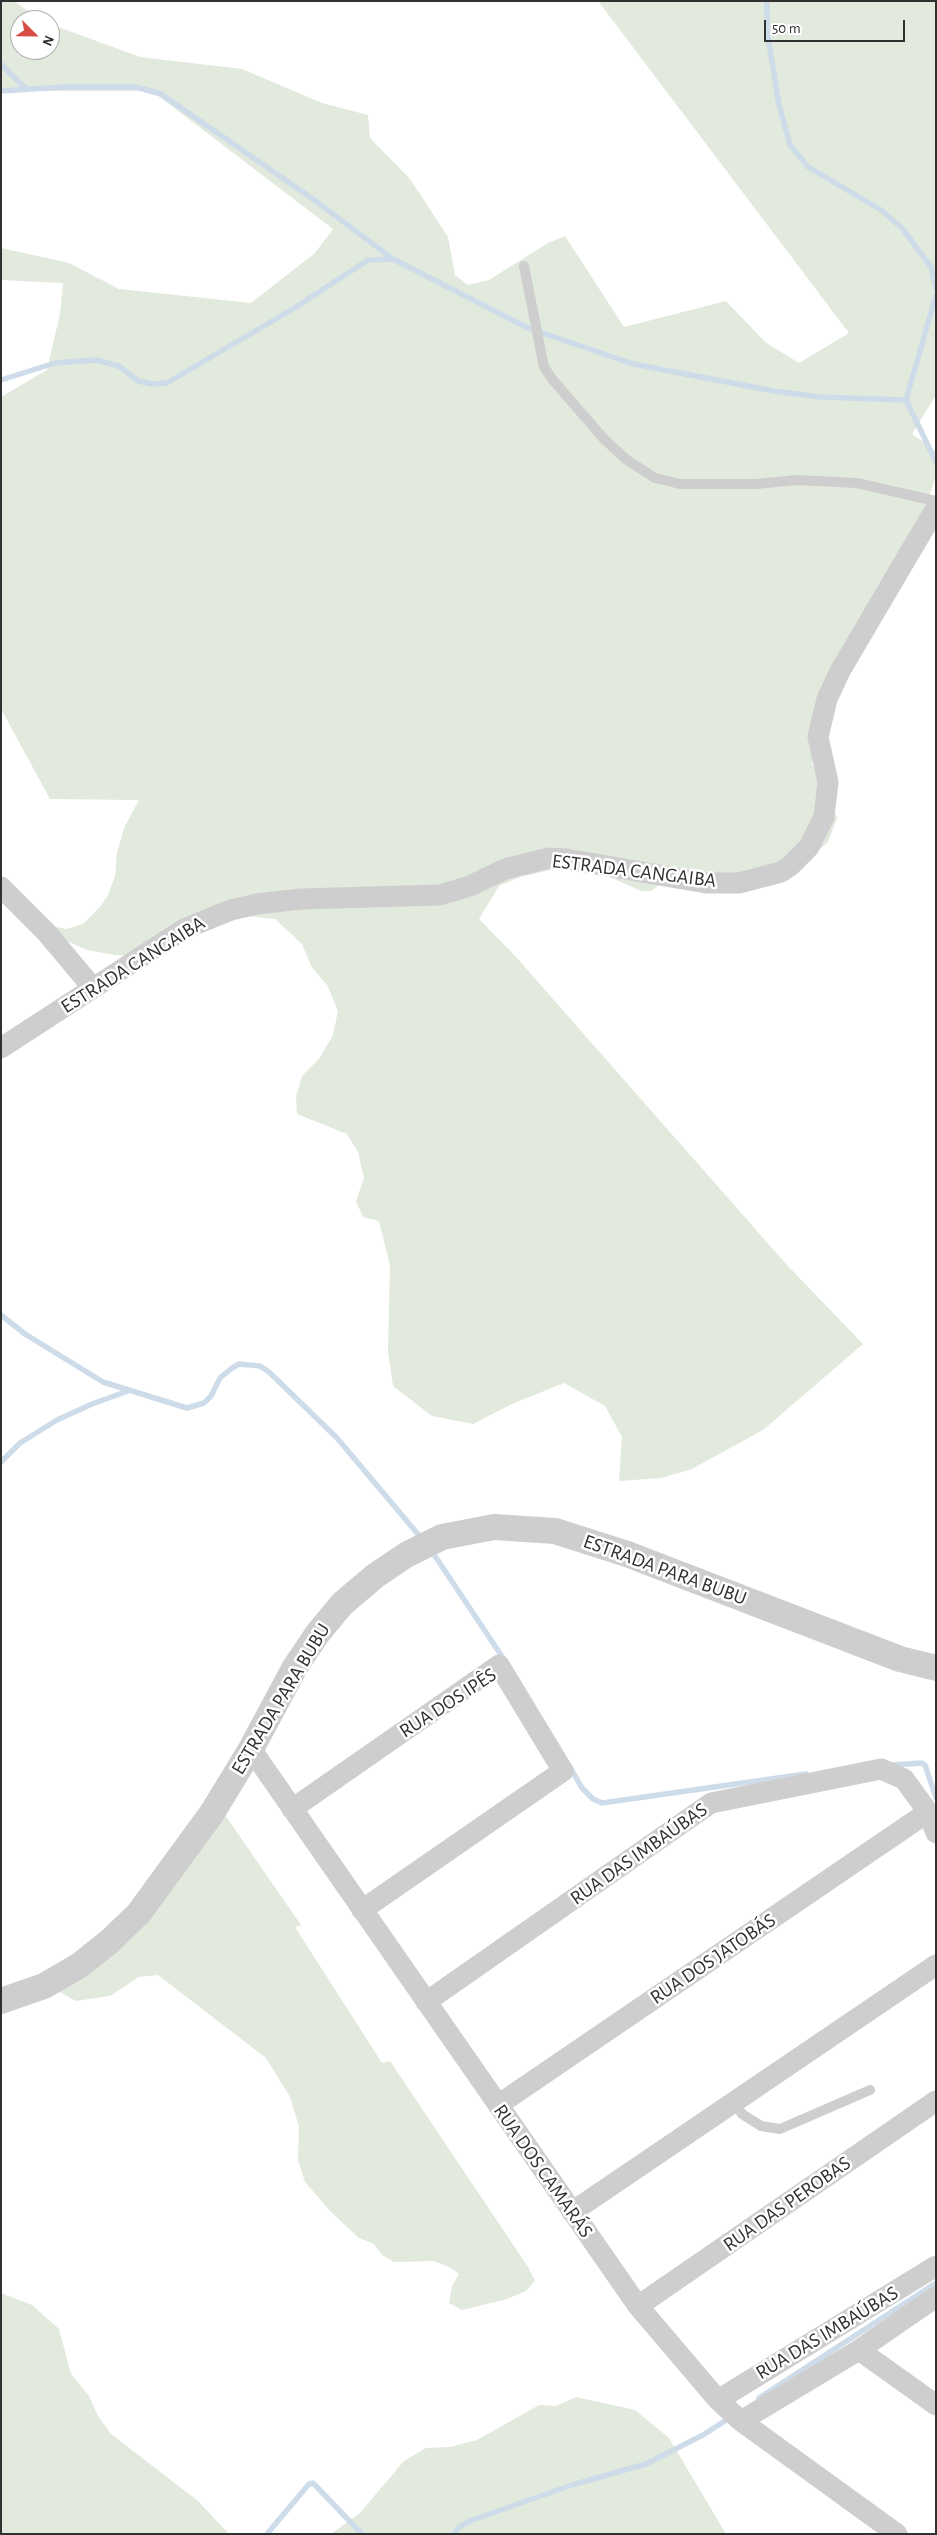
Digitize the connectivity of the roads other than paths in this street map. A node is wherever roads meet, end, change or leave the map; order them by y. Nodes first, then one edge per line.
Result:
1 (524, 266) dead end
2 (936, 501) edge
3 (936, 508) edge
4 (1, 887) edge
5 (93, 988) junction
6 (1, 1048) edge
7 (936, 1668) edge
8 (251, 1749) junction
9 (292, 1809) junction
10 (928, 1812) junction
11 (936, 1833) edge
12 (362, 1910) junction
13 (936, 1965) edge
14 (1, 2002) edge
15 (426, 2002) junction
16 (870, 2090) dead end
17 (936, 2101) edge
18 (734, 2102) junction
19 (498, 2105) junction
20 (572, 2212) junction
21 (936, 2266) edge
22 (936, 2297) edge
23 (638, 2306) junction
24 (859, 2350) junction
25 (718, 2400) junction
26 (936, 2405) edge
27 (742, 2420) junction
28 (897, 2534) edge

1 - 2 lane
3 - 5 street, ESTRADA CANGAIBA
4 - 5 street
5 - 6 street, ESTRADA CANGAIBA
7 - 8 street, ESTRADA PARA BUBU
8 - 9 street, RUA DOS CAMARÁS
8 - 14 street, ESTRADA PARA BUBU
9 - 12 street, RUA DOS CAMARÁS
9 - 12 street, RUA DOS IPÊS
10 - 11 street, RUA DAS IMBAÚBAS
10 - 15 street, RUA DAS IMBAÚBAS
10 - 19 street, RUA DOS JATOBÁS
12 - 15 street, RUA DOS CAMARÁS
13 - 18 street
15 - 19 street, RUA DOS CAMARÁS
16 - 18 lane
17 - 23 street, RUA DAS PEROBAS
18 - 20 street
19 - 20 street, RUA DOS CAMARÁS
20 - 23 street, RUA DOS CAMARÁS
21 - 25 street, RUA DAS IMBAÚBAS
22 - 24 street
23 - 25 street, RUA DOS CAMARÁS
24 - 26 street
24 - 27 street
25 - 27 street, RUA DOS CAMARÁS
27 - 28 street, RUA DOS CAMARÁS

